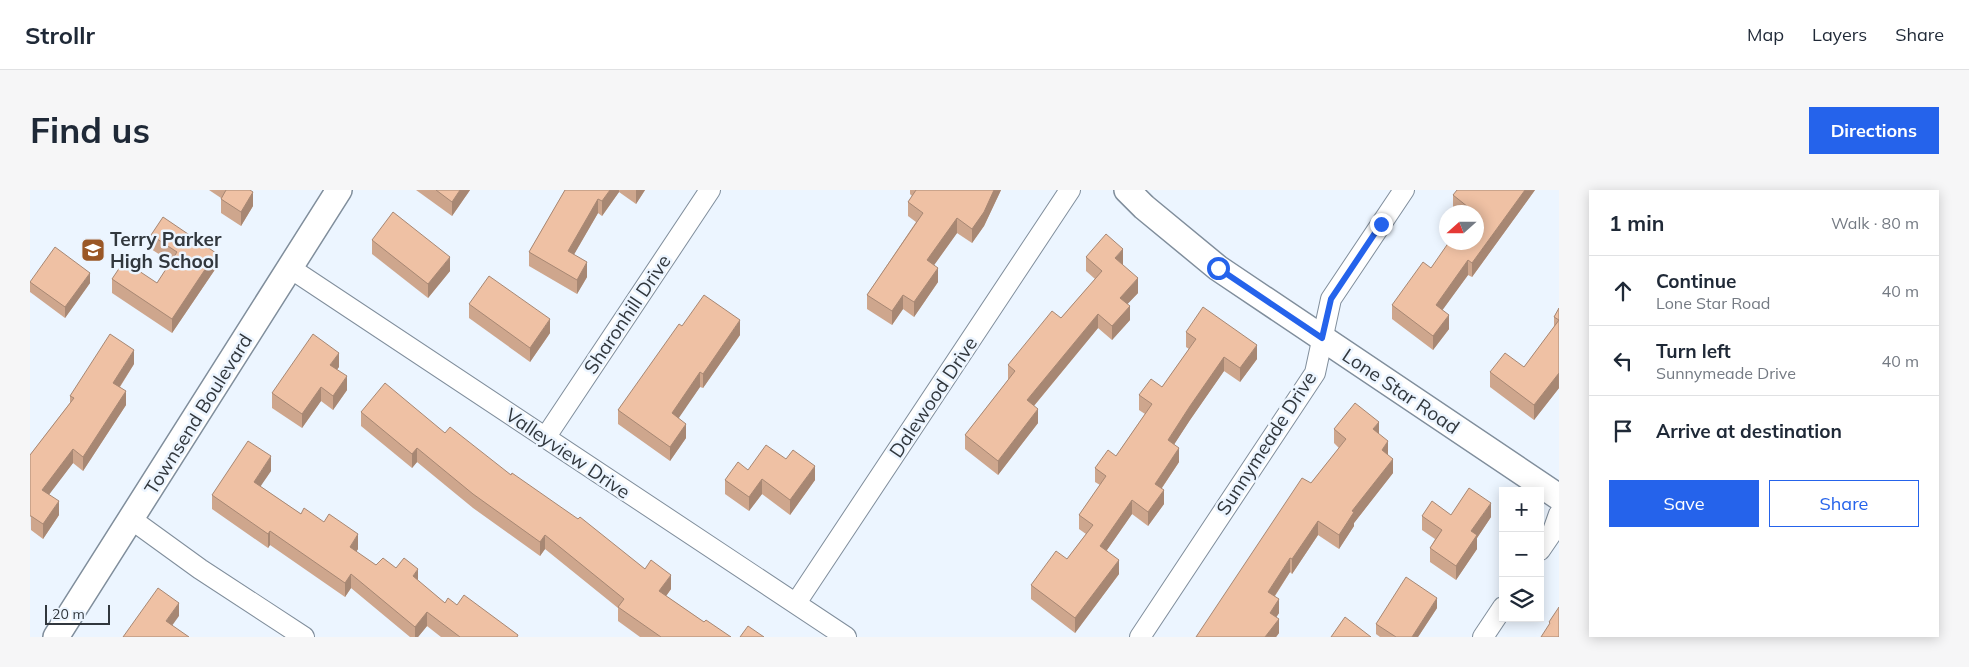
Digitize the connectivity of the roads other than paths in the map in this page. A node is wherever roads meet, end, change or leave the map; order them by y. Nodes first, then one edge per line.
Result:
1 (339, 190) edge
2 (710, 190) edge
3 (1070, 190) edge
4 (1128, 190) edge
5 (1404, 190) edge
6 (290, 268) junction
7 (1322, 338) junction
8 (544, 438) junction
9 (1559, 497) edge
10 (1559, 514) edge
11 (131, 519) junction
12 (1544, 544) edge
13 (796, 603) junction
14 (1499, 613) edge
15 (56, 637) edge
16 (304, 637) edge
17 (846, 637) edge
18 (1140, 637) edge
19 (1483, 637) edge

1 - 6 street, Townsend Boulevard
2 - 8 street, Sharonhill Drive
3 - 13 street, Dalewood Drive
4 - 7 street, Lone Star Road
5 - 7 street, Sunnymeade Drive
6 - 8 street, Valleyview Drive
6 - 11 street, Townsend Boulevard
7 - 9 street, Lone Star Road
7 - 18 street, Sunnymeade Drive
8 - 13 street, Valleyview Drive
10 - 12 street
11 - 15 street, Townsend Boulevard
11 - 16 street
13 - 17 street, Valleyview Drive
14 - 19 street

